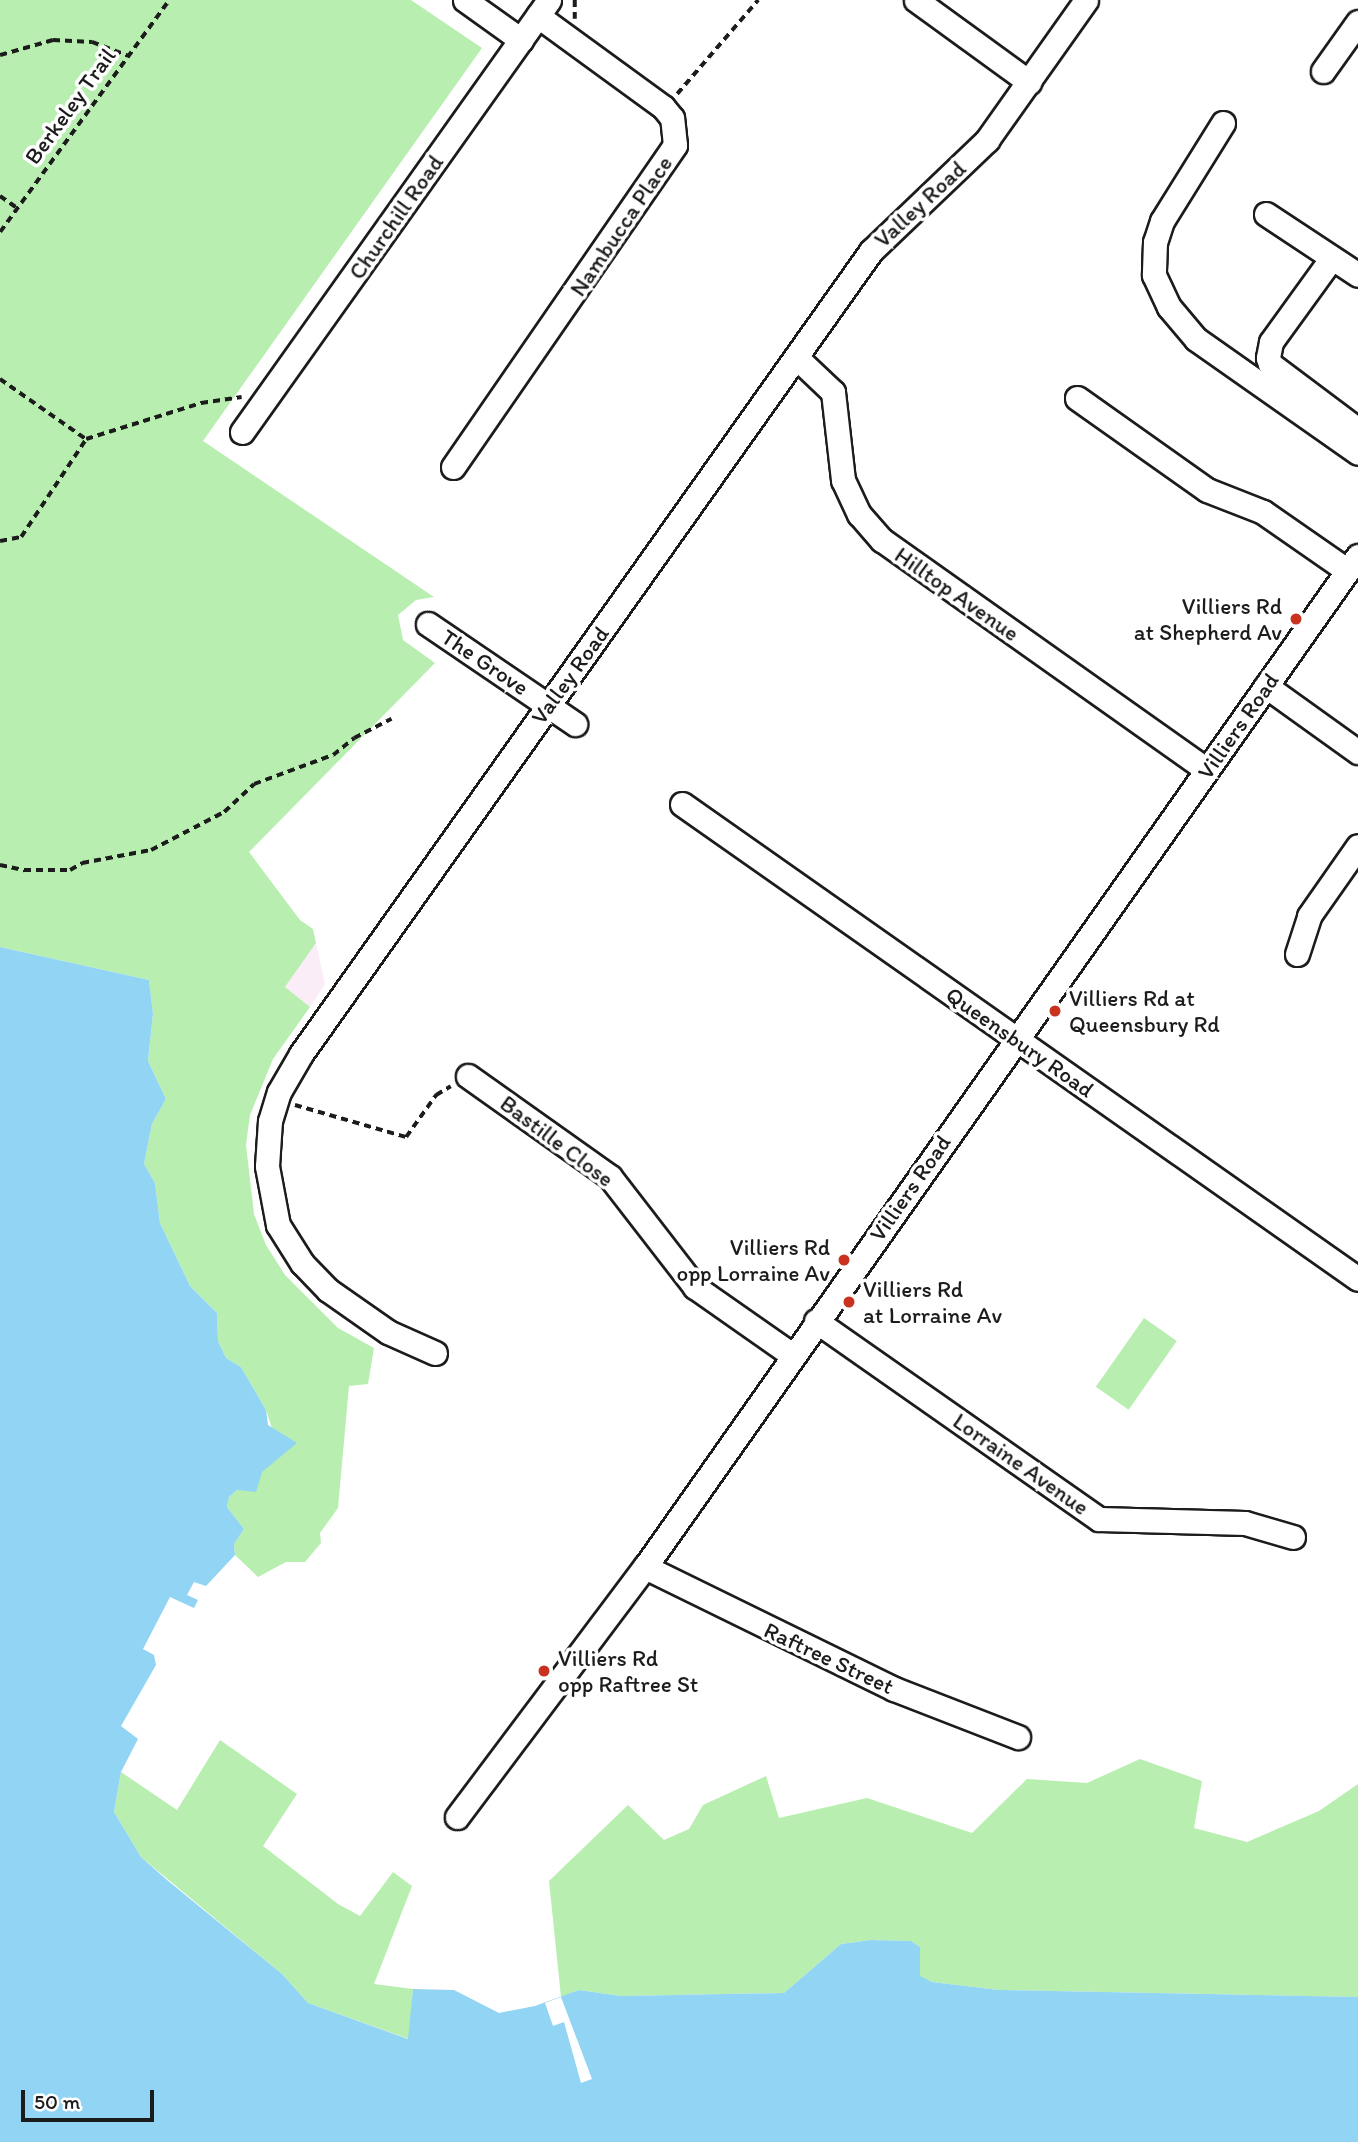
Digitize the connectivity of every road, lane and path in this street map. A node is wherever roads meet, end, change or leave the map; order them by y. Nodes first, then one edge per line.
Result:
1 (169, 0) edge
2 (465, 0) edge
3 (758, 0) edge
4 (916, 0) edge
5 (1086, 0) edge
6 (543, 8) edge
7 (1358, 22) edge
8 (522, 40) junction
9 (0, 55) edge
10 (128, 56) junction
11 (1323, 71) dead end
12 (1029, 82) junction
13 (677, 94) dead end
14 (1223, 123) dead end
15 (0, 197) edge
16 (18, 208) junction
17 (1266, 214) dead end
18 (0, 232) edge
19 (1331, 259) junction
20 (1358, 275) edge
21 (796, 357) junction
22 (0, 379) edge
23 (1077, 398) dead end
24 (261, 404) junction
25 (1358, 430) edge
26 (242, 432) dead end
27 (86, 439) junction
28 (1358, 453) edge
29 (453, 467) dead end
30 (0, 541) edge
31 (1353, 563) edge
32 (428, 624) dead end
33 (1266, 686) junction
34 (549, 705) junction
35 (391, 719) dead end
36 (575, 724) dead end
37 (1358, 752) edge
38 (1207, 770) junction
39 (682, 804) dead end
40 (1358, 846) edge
41 (0, 865) edge
42 (1297, 954) dead end
43 (1016, 1040) junction
44 (468, 1076) joint
45 (289, 1103) junction
46 (1358, 1279) edge
47 (816, 1321) junction
48 (435, 1353) dead end
49 (792, 1355) junction
50 (1293, 1537) dead end
51 (645, 1567) junction
52 (1017, 1737) dead end
53 (457, 1816) dead end

1 - 10 path, Berkeley Trail
2 - 8 street
3 - 13 path
4 - 12 street
5 - 12 street, Valley Road
6 - 8 street, Churchill Road
6 - 29 street, Nambucca Place
7 - 11 street
8 - 24 street, Churchill Road
9 - 10 path
10 - 16 path, Berkeley Trail
12 - 21 street, Valley Road
14 - 28 street
15 - 16 path
16 - 18 path, Berkeley Trail
17 - 19 street
19 - 20 street
19 - 25 street
21 - 34 street, Valley Road
21 - 38 street, Hilltop Avenue
22 - 27 path
23 - 31 street
24 - 26 street, Churchill Road
24 - 27 path
27 - 30 path
31 - 33 street, Villiers Road
32 - 34 street, The Grove
33 - 37 street
33 - 38 street, Villiers Road
34 - 36 street, The Grove
34 - 45 street, Valley Road
35 - 41 path
38 - 43 street, Villiers Road
39 - 43 street, Queensbury Road
40 - 42 street
43 - 46 street, Queensbury Road
43 - 47 street, Villiers Road
44 - 45 path
44 - 49 street, Bastille Close
45 - 48 street, Valley Road
47 - 49 street, Villiers Road
47 - 50 street, Lorraine Avenue
49 - 51 street, Villiers Road
51 - 52 street, Raftree Street
51 - 53 street, Villiers Road

